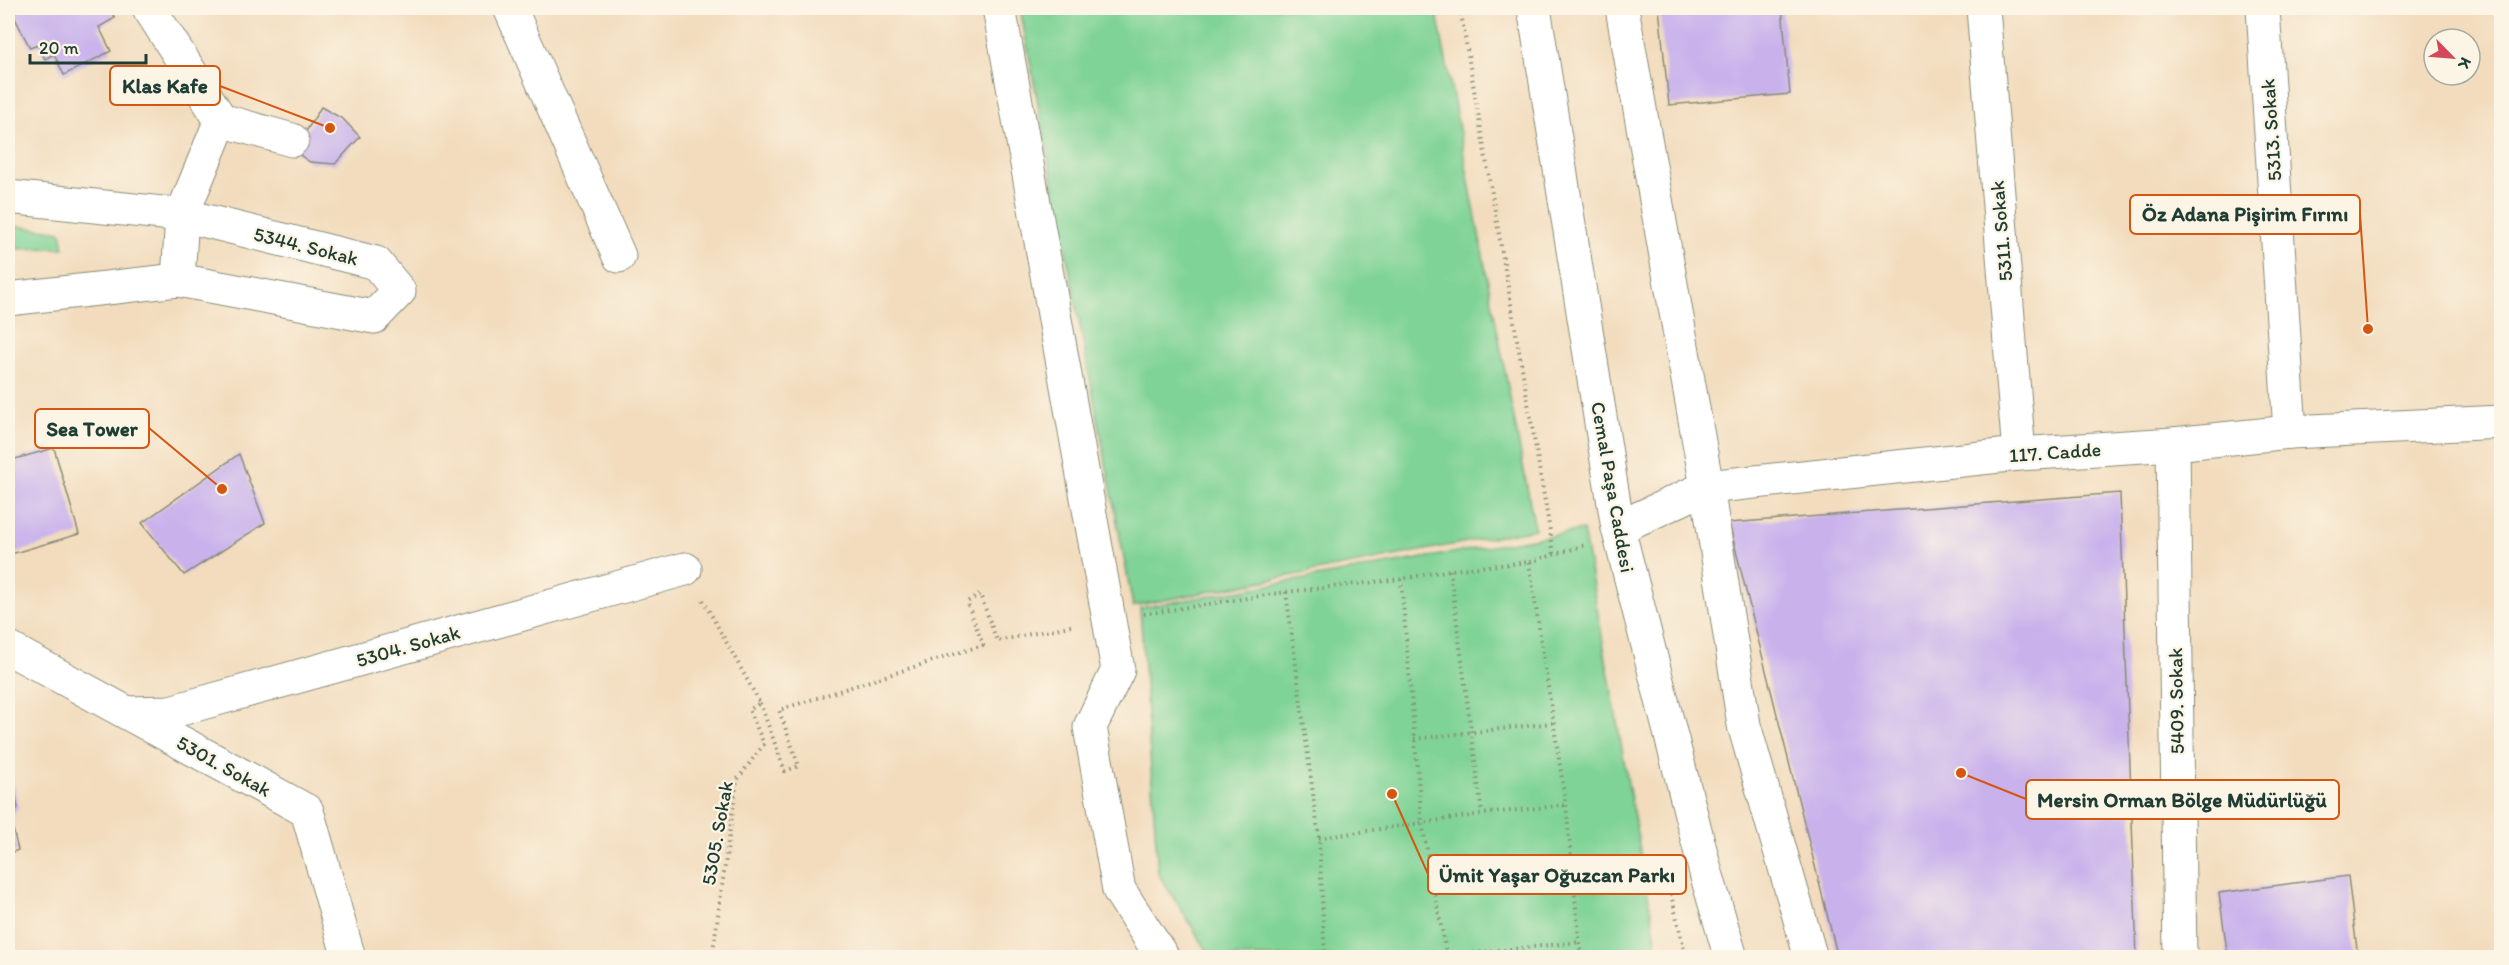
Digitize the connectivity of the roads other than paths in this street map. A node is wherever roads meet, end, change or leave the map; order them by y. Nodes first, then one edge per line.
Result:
1 (148, 8) edge
2 (510, 8) edge
3 (999, 8) edge
4 (1534, 8) edge
5 (1622, 8) edge
6 (1983, 8) edge
7 (2263, 8) edge
8 (221, 120) junction
9 (292, 140) dead end
10 (8, 197) edge
11 (182, 215) junction
12 (619, 256) dead end
13 (178, 280) junction
14 (8, 299) edge
15 (2502, 422) edge
16 (2290, 432) junction
17 (2173, 444) junction
18 (2019, 454) junction
19 (1707, 487) junction
20 (1618, 528) junction
21 (686, 568) road end
22 (8, 648) edge
23 (128, 713) junction
24 (349, 957) edge
25 (1163, 957) edge
26 (1731, 957) edge
27 (1811, 957) edge
28 (2180, 957) edge

1 - 8 street
2 - 12 street
3 - 25 street
4 - 20 street, Cemal Paşa Caddesi
5 - 19 street
6 - 18 street, 5311. Sokak
7 - 16 street, 5313. Sokak
8 - 9 street
8 - 11 street
10 - 11 street, 5344. Sokak
11 - 13 street
11 - 13 street, 5344. Sokak
13 - 14 street, 5344. Sokak
15 - 16 street, 117. Cadde
16 - 17 street, 117. Cadde
17 - 18 street, 117. Cadde
17 - 28 street, 5409. Sokak
18 - 19 street, 117. Cadde
19 - 20 street, 117. Cadde
19 - 27 street
20 - 26 street, Cemal Paşa Caddesi
21 - 23 street, 5304. Sokak
22 - 23 street, 5301. Sokak
23 - 24 street, 5301. Sokak

